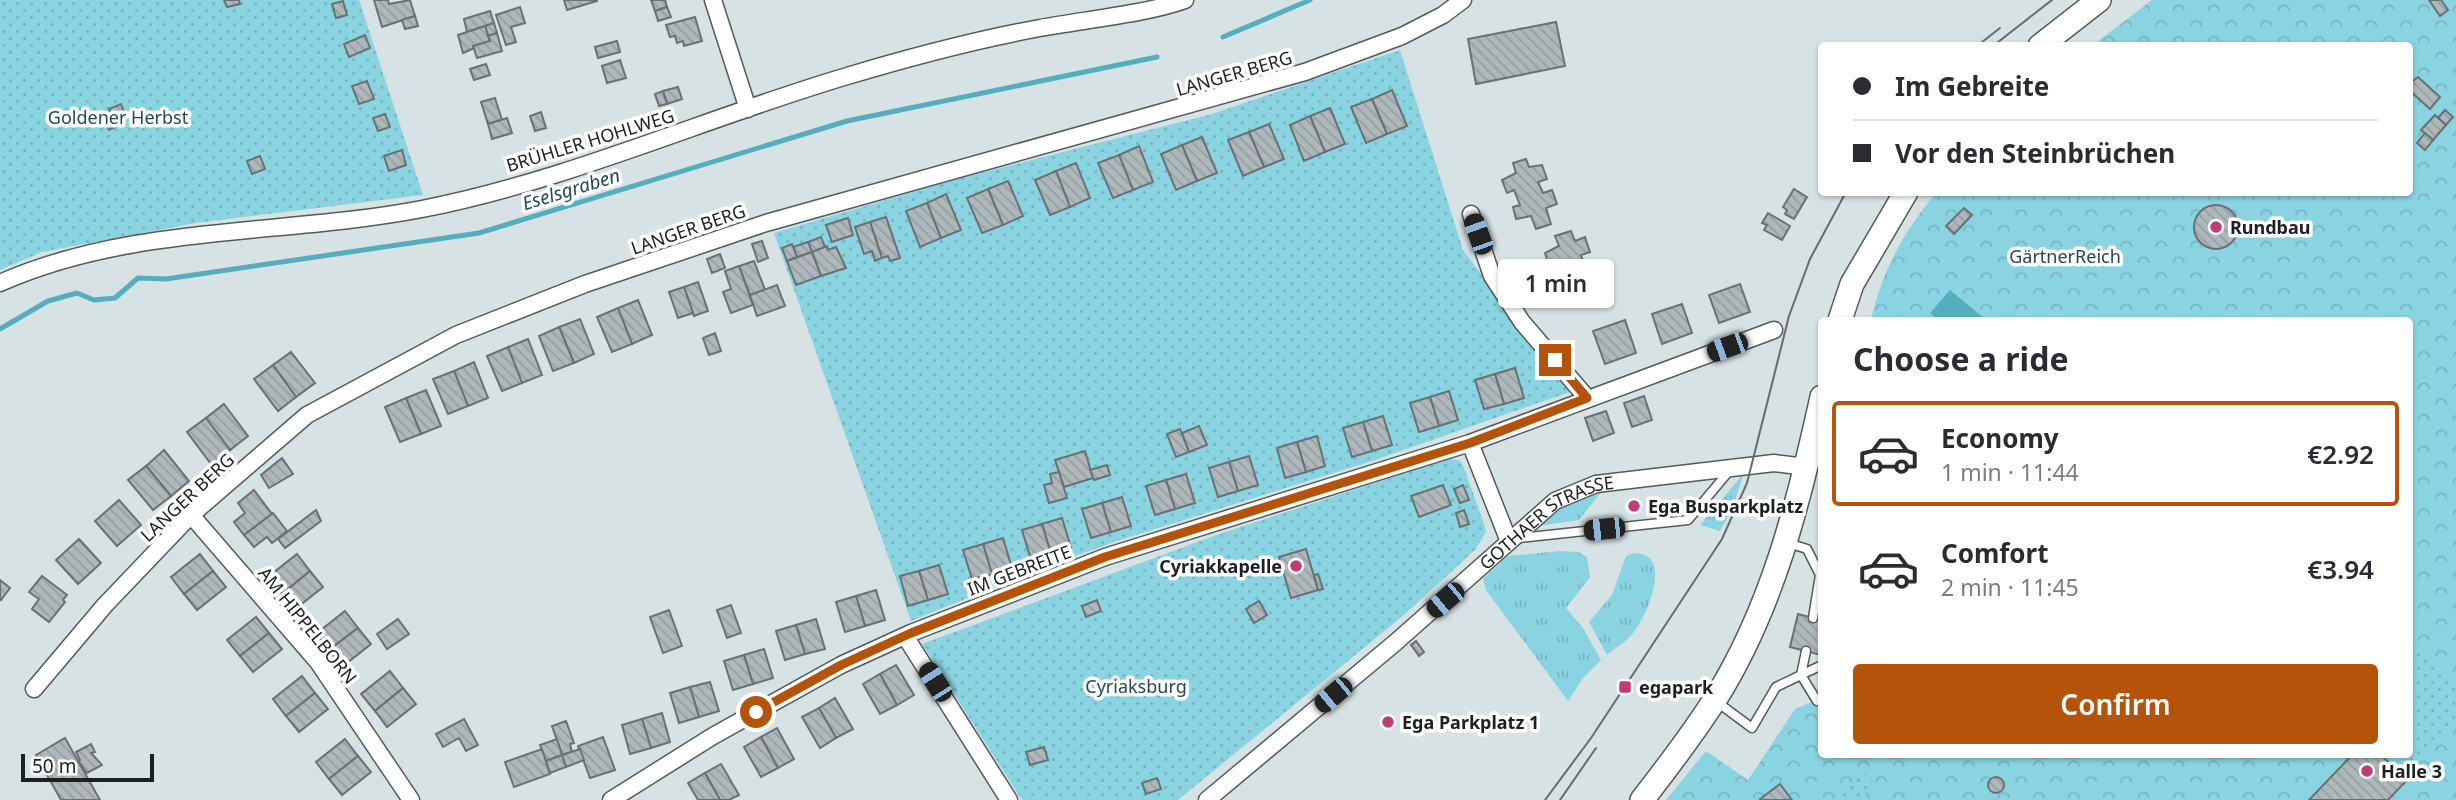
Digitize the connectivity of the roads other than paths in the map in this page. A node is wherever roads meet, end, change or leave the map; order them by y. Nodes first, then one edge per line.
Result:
1 (713, 0) edge
2 (1185, 0) edge
3 (1464, 0) edge
4 (2099, 0) edge
5 (2045, 42) edge
6 (748, 109) junction
7 (1904, 196) edge
8 (1471, 214) dead end
9 (0, 283) edge
10 (1841, 317) edge
11 (1774, 330) dead end
12 (1587, 398) junction
13 (1818, 414) edge
14 (1470, 443) junction
15 (1806, 467) junction
16 (1732, 468) junction
17 (191, 515) junction
18 (1508, 539) junction
19 (1796, 546) junction
20 (1818, 573) edge
21 (1818, 587) edge
22 (1813, 618) dead end
23 (905, 636) junction
24 (1806, 651) dead end
25 (1818, 667) edge
26 (1801, 675) junction
27 (34, 689) dead end
28 (1714, 701) junction
29 (1817, 701) dead end
30 (411, 800) edge
31 (611, 800) edge
32 (1009, 800) edge
33 (1207, 800) edge
34 (1642, 800) edge

1 - 6 street
2 - 6 street, BRÜHLER HOHLWEG
3 - 17 street, LANGER BERG
4 - 5 main road
6 - 9 street, BRÜHLER HOHLWEG
7 - 10 main road
8 - 12 street
11 - 12 street, IM GEBREITE
12 - 14 street, IM GEBREITE
13 - 15 main road
14 - 18 street
14 - 23 street, IM GEBREITE
15 - 16 street, GOTHAER STRASSE
15 - 19 main road
16 - 18 street, GOTHAER STRASSE
16 - 18 lane
17 - 27 street, LANGER BERG
17 - 30 street, AM HIPPELBORN
18 - 33 street, GOTHAER STRASSE
19 - 20 lane
19 - 28 main road
21 - 22 lane
23 - 31 street, IM GEBREITE
23 - 32 street
24 - 26 lane
25 - 26 lane
26 - 28 lane
26 - 29 lane
28 - 34 main road

